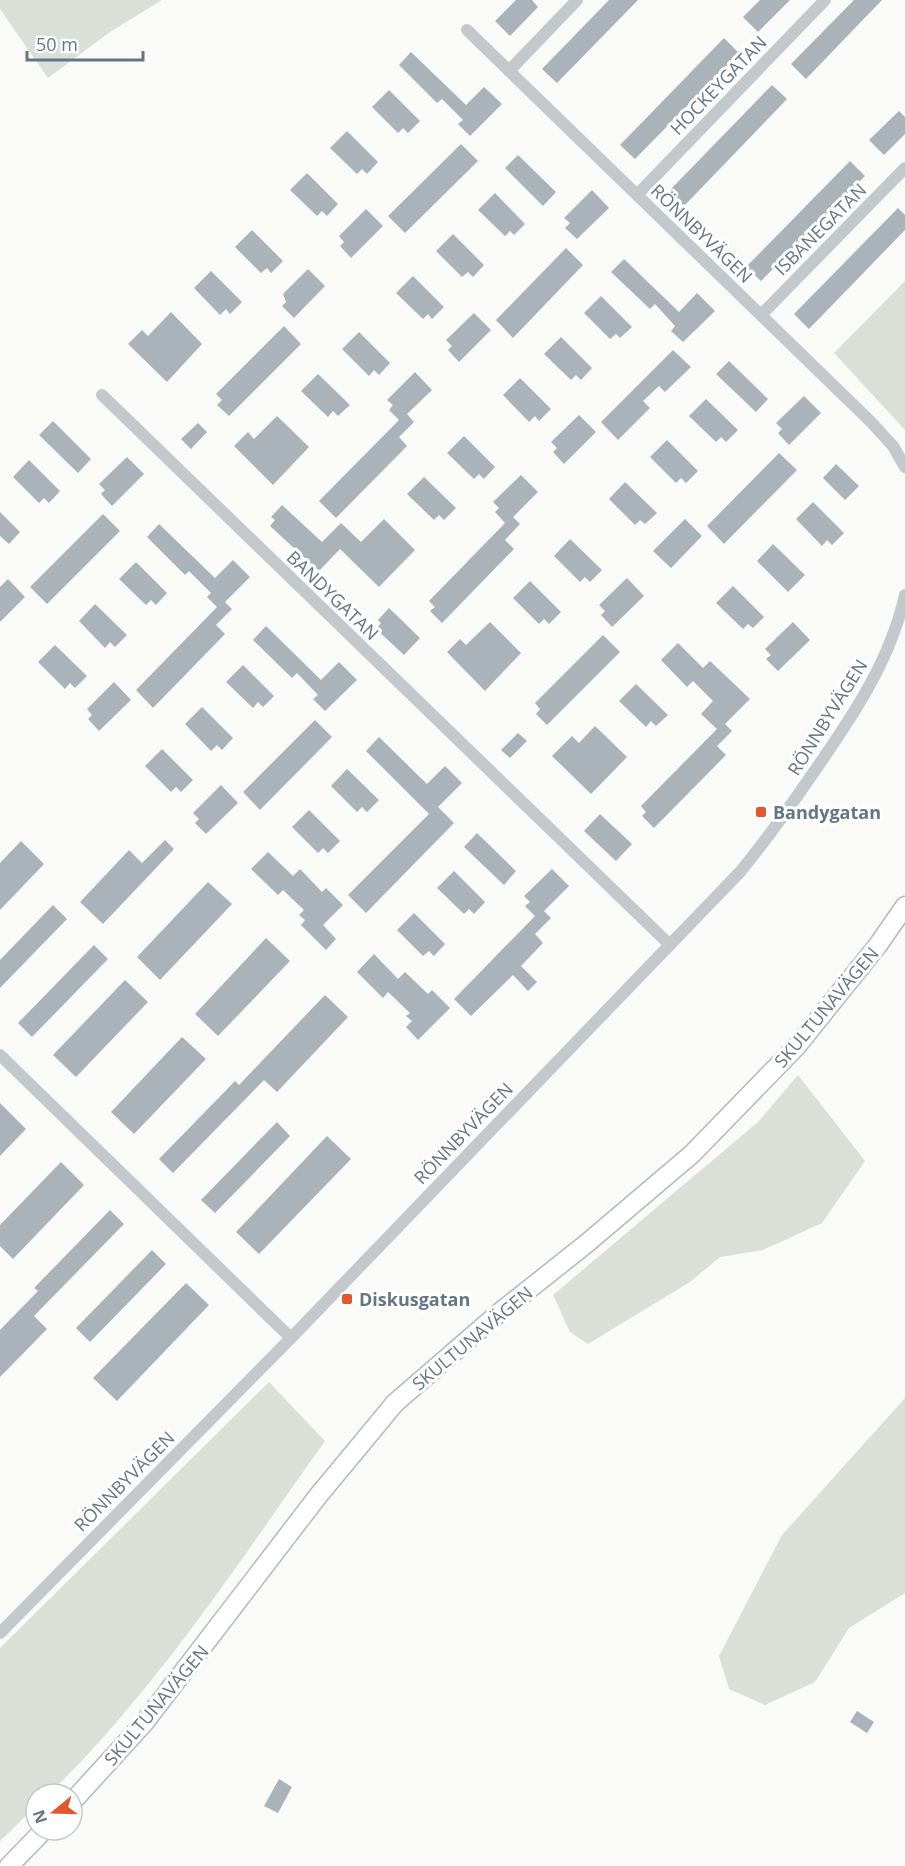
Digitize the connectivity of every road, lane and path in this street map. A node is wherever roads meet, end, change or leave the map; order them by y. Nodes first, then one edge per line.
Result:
1 (577, 0) edge
2 (825, 0) edge
3 (467, 30) dead end
4 (509, 71) junction
5 (905, 168) edge
6 (637, 195) junction
7 (761, 315) junction
8 (102, 395) dead end
9 (905, 467) edge
10 (905, 595) edge
11 (902, 619) edge
12 (905, 906) edge
13 (669, 945) junction
14 (0, 1055) edge
15 (291, 1338) junction
16 (0, 1633) edge
17 (84, 1789) edge
18 (33, 1842) edge
19 (9, 1866) edge

1 - 4 street
2 - 6 street, HOCKEYGATAN
3 - 4 street, RÖNNBYVÄGEN
4 - 6 street, RÖNNBYVÄGEN
5 - 7 street, ISBANEGATAN
6 - 7 street, RÖNNBYVÄGEN
7 - 9 street, RÖNNBYVÄGEN
8 - 13 street, BANDYGATAN
10 - 11 street, RÖNNBYVÄGEN
11 - 13 street, RÖNNBYVÄGEN
12 - 17 main road, SKULTUNAVÄGEN
13 - 15 street, RÖNNBYVÄGEN
14 - 15 street
15 - 16 street, RÖNNBYVÄGEN
18 - 19 main road

